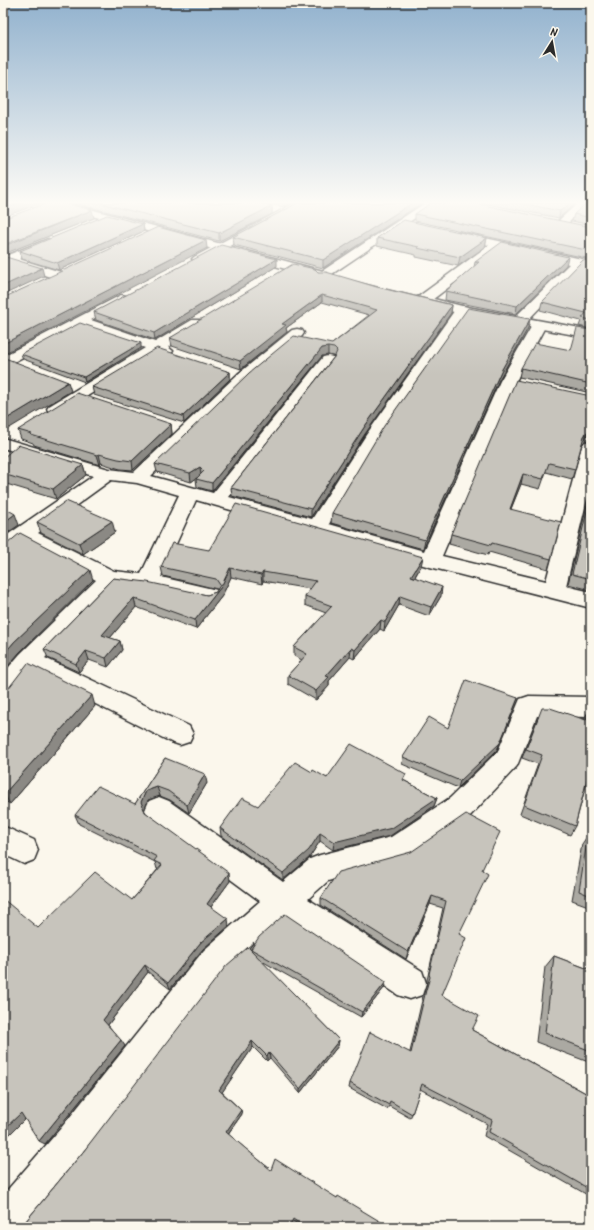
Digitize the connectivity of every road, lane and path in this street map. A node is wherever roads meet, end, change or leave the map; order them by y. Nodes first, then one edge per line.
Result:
1 (10, 260) edge
2 (194, 260) edge
3 (273, 260) edge
4 (343, 260) edge
5 (476, 260) edge
6 (570, 260) edge
7 (577, 262) junction
8 (185, 265) edge
9 (291, 265) junction
10 (591, 265) edge
11 (74, 269) edge
12 (322, 274) junction
13 (60, 276) junction
14 (271, 278) edge
15 (336, 278) edge
16 (46, 282) edge
17 (129, 295) edge
18 (409, 296) edge
19 (423, 300) junction
20 (462, 310) junction
21 (210, 315) edge
22 (80, 321) junction
23 (519, 321) junction
24 (539, 325) junction
25 (297, 333) dead end
26 (591, 334) edge
27 (156, 348) junction
28 (178, 355) edge
29 (328, 360) dead end
30 (5, 361) edge
31 (21, 365) edge
32 (44, 416) edge
33 (8, 439) edge
34 (591, 446) edge
35 (107, 474) junction
36 (138, 478) junction
37 (190, 492) junction
38 (218, 499) junction
39 (317, 527) junction
40 (24, 534) junction
41 (3, 548) edge
42 (430, 560) junction
43 (110, 578) junction
44 (148, 582) junction
45 (554, 592) junction
46 (209, 595) edge
47 (591, 600) edge
48 (28, 660) junction
49 (3, 691) edge
50 (591, 707) edge
51 (180, 734) dead end
52 (159, 810) dead end
53 (283, 900) junction
54 (410, 983) dead end
55 (3, 1225) edge

1 - 13 street
2 - 8 street
3 - 9 street
4 - 12 street
5 - 19 street
6 - 7 street
7 - 10 street
7 - 23 street
9 - 12 street
9 - 14 street
11 - 13 street
12 - 15 street
13 - 16 street
17 - 22 street
18 - 19 street
19 - 20 street
20 - 23 street
20 - 39 street
21 - 27 street
22 - 27 street
22 - 30 street
23 - 24 street
24 - 26 street
24 - 42 street
25 - 36 street
27 - 28 street
27 - 32 street
29 - 38 street
30 - 31 street
33 - 35 street
34 - 45 street
35 - 36 street
35 - 40 street
36 - 37 street
37 - 38 street
37 - 44 street
38 - 39 street
39 - 42 street
40 - 41 street
40 - 43 street
42 - 45 street
43 - 44 street
43 - 48 street
44 - 46 street
45 - 47 street
48 - 49 street
48 - 51 street
50 - 53 street
52 - 53 street
53 - 54 street
53 - 55 street

